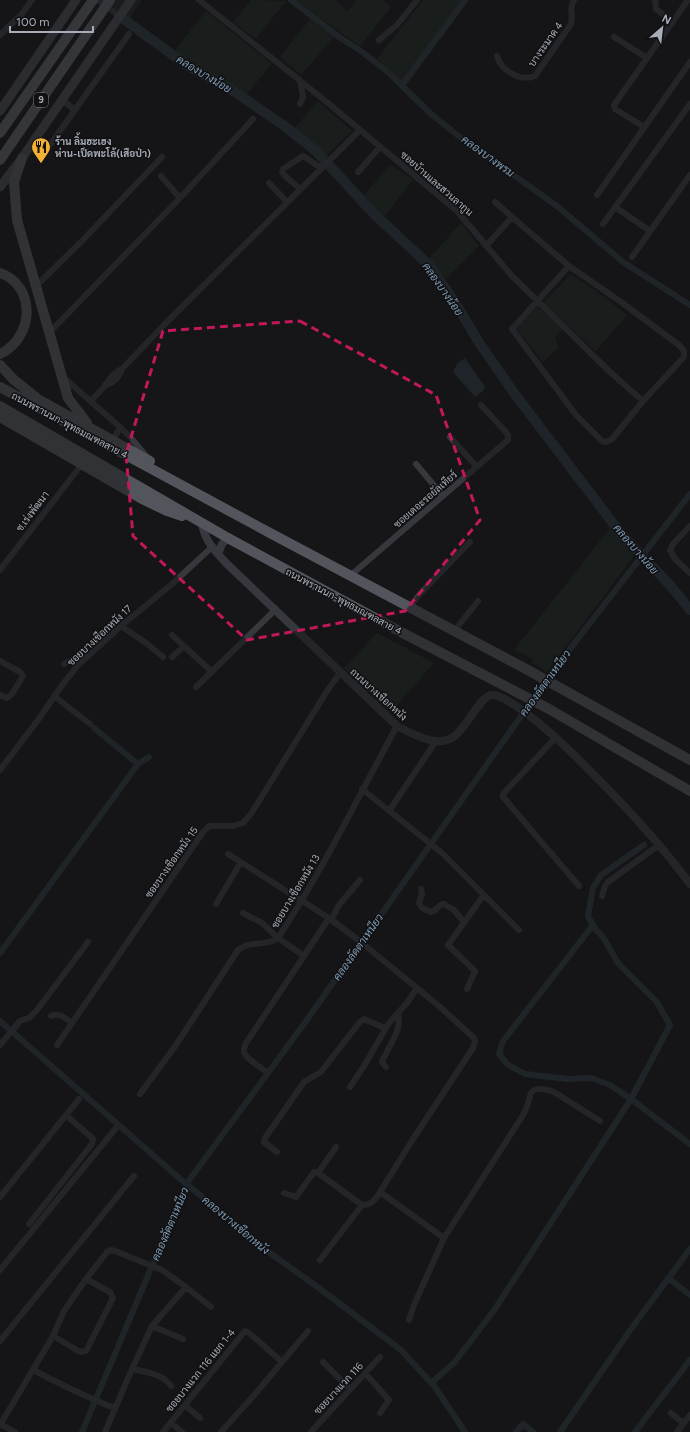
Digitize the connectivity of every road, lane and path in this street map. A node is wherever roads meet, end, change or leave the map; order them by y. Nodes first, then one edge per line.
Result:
1 (32, 0) edge
2 (76, 0) edge
3 (93, 0) edge
4 (110, 0) edge
5 (131, 0) edge
6 (199, 0) edge
7 (418, 0) edge
8 (574, 0) edge
9 (655, 0) edge
10 (688, 0) edge
11 (673, 22) junction
12 (129, 34) dead end
13 (0, 35) edge
14 (614, 37) dead end
15 (379, 40) dead end
16 (497, 56) dead end
17 (647, 58) junction
18 (690, 62) edge
19 (300, 80) junction
20 (62, 100) junction
21 (300, 104) dead end
22 (690, 104) edge
23 (75, 110) junction
24 (0, 111) edge
25 (253, 119) dead end
26 (644, 127) junction
27 (360, 130) junction
28 (0, 133) edge
29 (30, 147) junction
30 (380, 147) junction
31 (162, 157) dead end
32 (22, 158) junction
33 (0, 160) edge
34 (323, 166) junction
35 (358, 172) dead end
36 (690, 175) edge
37 (161, 176) dead end
38 (269, 183) dead end
39 (0, 187) edge
40 (300, 189) junction
41 (598, 195) dead end
42 (180, 198) junction
43 (287, 202) junction
44 (495, 202) dead end
45 (615, 207) junction
46 (512, 217) junction
47 (603, 224) dead end
48 (650, 231) junction
49 (486, 246) junction
50 (632, 257) dead end
51 (569, 266) junction
52 (0, 273) edge
53 (36, 286) junction
54 (537, 301) junction
55 (49, 333) junction
56 (0, 354) edge
57 (0, 365) edge
58 (62, 376) junction
59 (0, 387) edge
60 (90, 401) junction
61 (643, 401) junction
62 (481, 405) dead end
63 (0, 406) edge
64 (0, 417) edge
65 (120, 427) junction
66 (99, 433) junction
67 (450, 437) dead end
68 (113, 441) junction
69 (150, 460) junction
70 (82, 464) junction
71 (416, 464) dead end
72 (477, 467) junction
73 (443, 496) junction
74 (192, 518) junction
75 (202, 524) junction
76 (690, 526) edge
77 (270, 533) junction
78 (228, 538) junction
79 (470, 542) dead end
80 (212, 548) junction
81 (218, 554) junction
82 (0, 570) edge
83 (690, 573) edge
84 (351, 575) junction
85 (478, 601) dead end
86 (410, 607) junction
87 (276, 609) junction
88 (121, 626) junction
89 (455, 630) junction
90 (172, 636) dead end
91 (184, 646) junction
92 (163, 657) dead end
93 (172, 658) dead end
94 (0, 661) edge
95 (64, 664) dead end
96 (78, 665) junction
97 (212, 672) junction
98 (340, 673) junction
99 (196, 687) dead end
100 (0, 695) edge
101 (54, 696) junction
102 (90, 724) dead end
103 (397, 726) junction
104 (556, 737) junction
105 (436, 741) junction
106 (690, 760) edge
107 (0, 770) edge
108 (362, 789) junction
109 (690, 791) edge
110 (389, 811) junction
111 (659, 845) junction
112 (228, 854) dead end
113 (241, 862) junction
114 (360, 880) dead end
115 (690, 884) edge
116 (579, 886) dead end
117 (420, 889) dead end
118 (483, 896) junction
119 (602, 896) dead end
120 (302, 901) junction
121 (216, 904) dead end
122 (243, 913) dead end
123 (330, 919) junction
124 (464, 922) junction
125 (519, 930) dead end
126 (278, 938) junction
127 (88, 942) dead end
128 (304, 956) junction
129 (416, 988) junction
130 (467, 989) dead end
131 (398, 1013) junction
132 (51, 1016) dead end
133 (72, 1023) junction
134 (386, 1028) junction
135 (0, 1044) edge
136 (57, 1045) dead end
137 (386, 1067) dead end
138 (267, 1072) dead end
139 (350, 1087) dead end
140 (140, 1094) dead end
141 (79, 1099) dead end
142 (66, 1115) junction
143 (600, 1121) dead end
144 (116, 1128) dead end
145 (336, 1147) dead end
146 (277, 1152) dead end
147 (318, 1173) junction
148 (134, 1176) dead end
149 (380, 1192) junction
150 (284, 1193) dead end
151 (0, 1197) edge
152 (362, 1205) junction
153 (29, 1224) dead end
154 (444, 1238) junction
155 (320, 1260) dead end
156 (0, 1270) edge
157 (86, 1279) junction
158 (186, 1287) junction
159 (211, 1307) dead end
160 (409, 1320) dead end
161 (152, 1326) junction
162 (308, 1331) dead end
163 (53, 1336) junction
164 (183, 1339) dead end
165 (0, 1341) edge
166 (380, 1357) dead end
167 (282, 1362) junction
168 (323, 1362) dead end
169 (132, 1369) junction
170 (33, 1370) junction
171 (365, 1373) junction
172 (171, 1386) dead end
173 (350, 1389) junction
174 (185, 1405) junction
175 (115, 1408) junction
176 (380, 1413) dead end
177 (670, 1413) dead end
178 (690, 1415) edge
179 (200, 1418) dead end
180 (170, 1422) junction
181 (683, 1423) junction
182 (0, 1424) edge
183 (15, 1432) edge
184 (105, 1432) edge
185 (163, 1432) edge
186 (182, 1432) edge
187 (221, 1432) edge
188 (311, 1432) edge
189 (677, 1432) edge

1 - 13 street
2 - 24 main road
3 - 28 highway, 9
4 - 33 highway, 9
5 - 20 main road
6 - 19 street, ซอยบ้านและสวนลากูน
7 - 15 street
8 - 16 street, บางระมาด 4
9 - 11 street
10 - 11 street
11 - 17 street
12 - 23 street
14 - 17 street
17 - 26 street
18 - 26 street
19 - 21 street
19 - 27 street, ซอยบ้านและสวนลากูน
20 - 23 street
20 - 29 main road
22 - 45 street
23 - 29 street
25 - 42 street
26 - 41 street
27 - 30 street, ซอยบ้านและสวนลากูน
27 - 34 street
29 - 32 main road
30 - 35 street
30 - 49 street, ซอยบ้านและสวนลากูน
31 - 53 street
32 - 39 main road
32 - 53 main road
34 - 40 street
34 - 40 street
36 - 48 street
37 - 42 street
38 - 43 street
40 - 43 street
42 - 55 street
43 - 60 street
44 - 46 street
45 - 47 street
45 - 48 street
46 - 49 street
46 - 51 street
48 - 50 street
49 - 54 street, ซอยบ้านและสวนลากูน
51 - 54 street
51 - 61 street
52 - 56 main road
53 - 55 main road
54 - 61 street, ซอยบ้านและสวนลากูน
54 - 61 street
55 - 58 main road
57 - 66 main road
58 - 60 street
58 - 66 main road
59 - 77 main road, ถนนพรานนก-พุทธมณฑลสาย 4
60 - 65 street
62 - 72 street, ซอยเดอะรอยัลเทียร์
63 - 74 main road, ถนนพรานนก-พุทธมณฑลสาย 4
64 - 70 main road
65 - 68 street
65 - 69 street
66 - 68 main road
67 - 72 street
68 - 69 main road
69 - 77 main road
70 - 74 main road
70 - 82 street, ซ.เร่งพัฒนา
71 - 73 street
72 - 73 street, ซอยเดอะรอยัลเทียร์
73 - 84 street, ซอยเดอะรอยัลเทียร์
74 - 75 main road, ถนนพรานนก-พุทธมณฑลสาย 4
75 - 78 main road, ถนนพรานนก-พุทธมณฑลสาย 4
75 - 80 street, ถนนบางเชือกหนัง
76 - 83 street
77 - 84 main road, ถนนพรานนก-พุทธมณฑลสาย 4
78 - 81 street
78 - 109 main road, ถนนพรานนก-พุทธมณฑลสาย 4
79 - 86 street
80 - 81 street, ถนนบางเชือกหนัง
80 - 88 street, ซอยบางเชือกหนัง 17
81 - 87 street, ถนนบางเชือกหนัง
84 - 86 main road, ถนนพรานนก-พุทธมณฑลสาย 4
85 - 89 street
86 - 89 main road, ถนนพรานนก-พุทธมณฑลสาย 4
87 - 97 street
87 - 98 street, ถนนบางเชือกหนัง
88 - 92 street
88 - 96 street, ซอยบางเชือกหนัง 17
89 - 106 main road, ถนนพรานนก-พุทธมณฑลสาย 4
90 - 91 street
91 - 93 street
91 - 97 street
94 - 100 street
95 - 96 street
96 - 101 street, ซอยบางเชือกหนัง 17
97 - 99 street
98 - 103 street, ถนนบางเชือกหนัง
98 - 133 street, ซอยบางเชือกหนัง 15
101 - 102 street
101 - 107 street, ซอยบางเชือกหนัง 17
103 - 105 street, ถนนบางเชือกหนัง
103 - 108 street, ซอยบางเชือกหนัง 13
104 - 105 street
104 - 111 street
104 - 116 street
105 - 110 street
108 - 110 street
108 - 120 street, ซอยบางเชือกหนัง 13
110 - 118 street
111 - 115 street
111 - 119 street
112 - 113 street
113 - 120 street
113 - 121 street
114 - 123 street
117 - 124 street
118 - 124 street
118 - 125 street
120 - 123 street
120 - 126 street, ซอยบางเชือกหนัง 13
122 - 126 street
123 - 128 street
123 - 129 street
124 - 130 street
126 - 128 street
126 - 140 street, ซอยบางเชือกหนัง 13
127 - 135 street
128 - 138 street
129 - 131 street
129 - 149 street
131 - 134 street
131 - 137 street
132 - 133 street
133 - 136 street, ซอยบางเชือกหนัง 15
134 - 139 street
134 - 146 street
141 - 142 street
142 - 151 street
142 - 153 street
143 - 154 street
144 - 156 street
145 - 147 street
147 - 150 street
147 - 152 street
148 - 165 street
149 - 152 street
149 - 154 street
152 - 155 street
154 - 160 street
157 - 158 street
157 - 163 street
157 - 163 street
158 - 159 street
158 - 161 street
161 - 164 street
161 - 169 street
162 - 167 street
163 - 170 street
166 - 171 street, ซอยบางแวก 116
167 - 174 street, ซอยบางแวก 116 แยก 1-4
167 - 187 street
168 - 173 street
169 - 172 street
169 - 175 street
170 - 175 street
170 - 182 street
171 - 173 street, ซอยบางแวก 116
171 - 176 street
173 - 188 street, ซอยบางแวก 116
174 - 179 street
174 - 180 street, ซอยบางแวก 116 แยก 1-4
175 - 184 street
177 - 181 street
178 - 181 street
180 - 185 street, ซอยบางแวก 116 แยก 1-4
180 - 186 street
181 - 189 street
182 - 183 street

